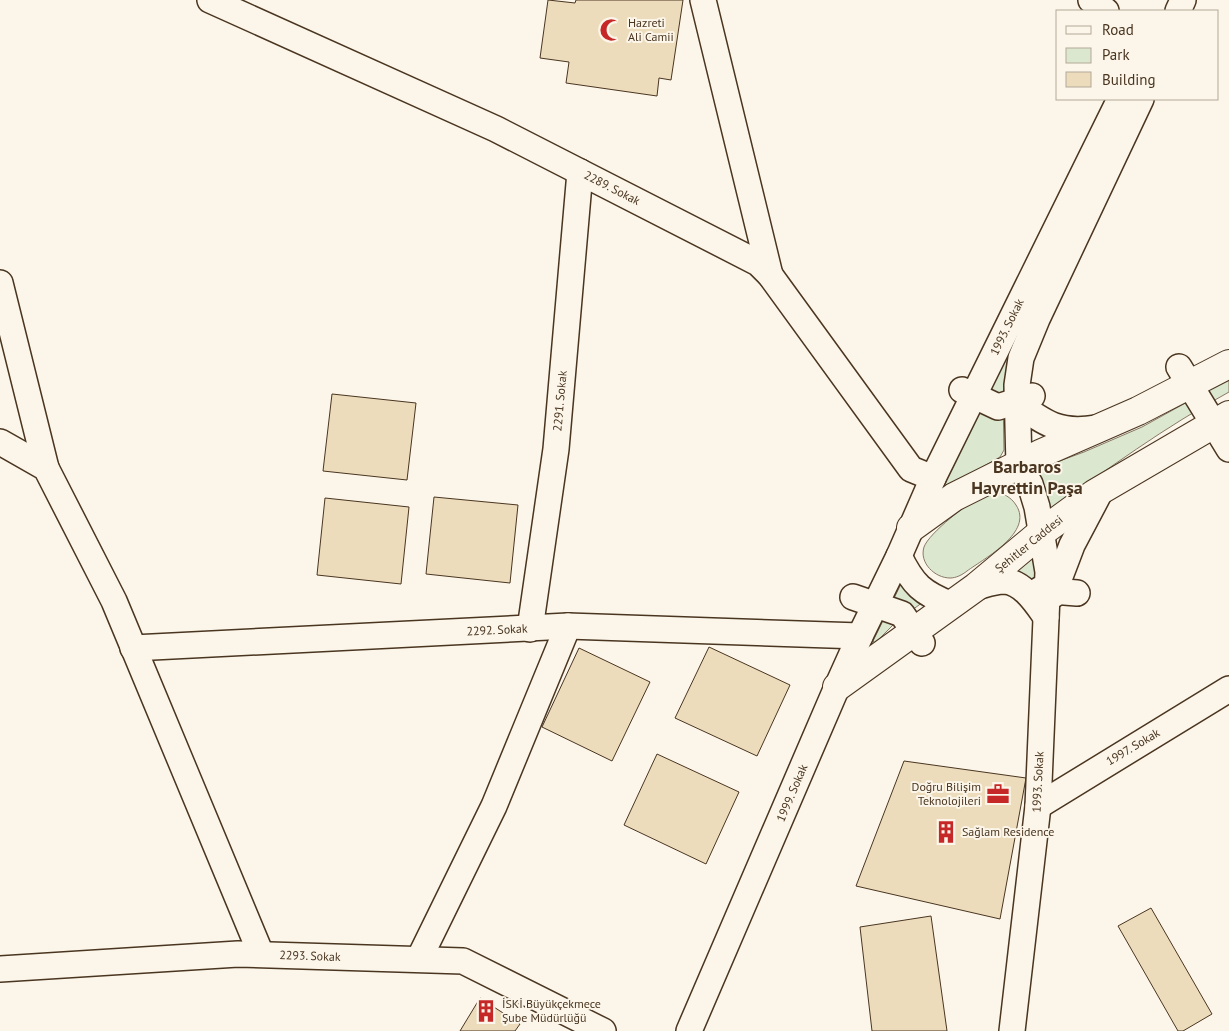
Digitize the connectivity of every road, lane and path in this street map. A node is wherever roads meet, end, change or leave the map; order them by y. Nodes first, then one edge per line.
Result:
1 (210, 0) edge
2 (703, 0) edge
3 (1092, 0) edge
4 (1105, 10) edge
5 (1119, 100) edge
6 (1141, 100) edge
7 (580, 172) junction
8 (770, 275) junction
9 (0, 283) edge
10 (1229, 364) edge
11 (1184, 376) junction
12 (968, 393) junction
13 (1023, 400) junction
14 (1221, 419) edge
15 (1099, 427) junction
16 (0, 442) edge
17 (1229, 449) edge
18 (1019, 466) junction
19 (46, 468) junction
20 (933, 478) junction
21 (1101, 490) junction
22 (911, 528) junction
23 (1042, 532) junction
24 (899, 556) junction
25 (976, 587) junction
26 (1045, 595) junction
27 (864, 601) junction
28 (952, 605) junction
29 (568, 626) junction
30 (530, 629) junction
31 (860, 636) junction
32 (918, 638) junction
33 (134, 648) junction
34 (837, 687) junction
35 (1229, 689) edge
36 (1038, 806) junction
37 (261, 954) junction
38 (419, 959) junction
39 (0, 969) edge
40 (603, 1031) edge
41 (689, 1031) edge
42 (1012, 1031) edge

1 - 7 street, 2289. Sokak
2 - 8 street
3 - 4 street
5 - 12 street, 1993. Sokak
6 - 13 street, 1993. Sokak
7 - 8 street, 2289. Sokak
7 - 30 street, 2291. Sokak
8 - 20 street, 2289. Sokak
9 - 19 street
10 - 11 main road
11 - 14 street
11 - 15 main road
12 - 13 street
12 - 20 street, 1993. Sokak
13 - 15 street
13 - 18 street, 1993. Sokak
14 - 17 street
14 - 21 main road, Şehitler Caddesi
15 - 18 main road
16 - 19 street
18 - 22 main road
18 - 23 street
19 - 33 street
20 - 22 street, 1993. Sokak
21 - 23 main road, Şehitler Caddesi
21 - 26 street
22 - 24 street, 1993. Sokak
23 - 25 main road, Şehitler Caddesi
23 - 26 street
24 - 27 street, 1999. Sokak
24 - 28 street
25 - 26 street
25 - 28 main road, Şehitler Caddesi
26 - 36 street, 1993. Sokak
27 - 31 street, 1999. Sokak
27 - 32 street
28 - 32 main road, Şehitler Caddesi
29 - 30 street, 2292. Sokak
29 - 31 street, 2292. Sokak
29 - 38 street
30 - 33 street, 2292. Sokak
31 - 34 street, 1999. Sokak
32 - 34 main road, Şehitler Caddesi
33 - 37 street
34 - 41 street, 1999. Sokak
35 - 36 street, 1997. Sokak
36 - 42 street, 1993. Sokak
37 - 38 street, 2293. Sokak
37 - 39 street, 2293. Sokak
38 - 40 street, 2293. Sokak

